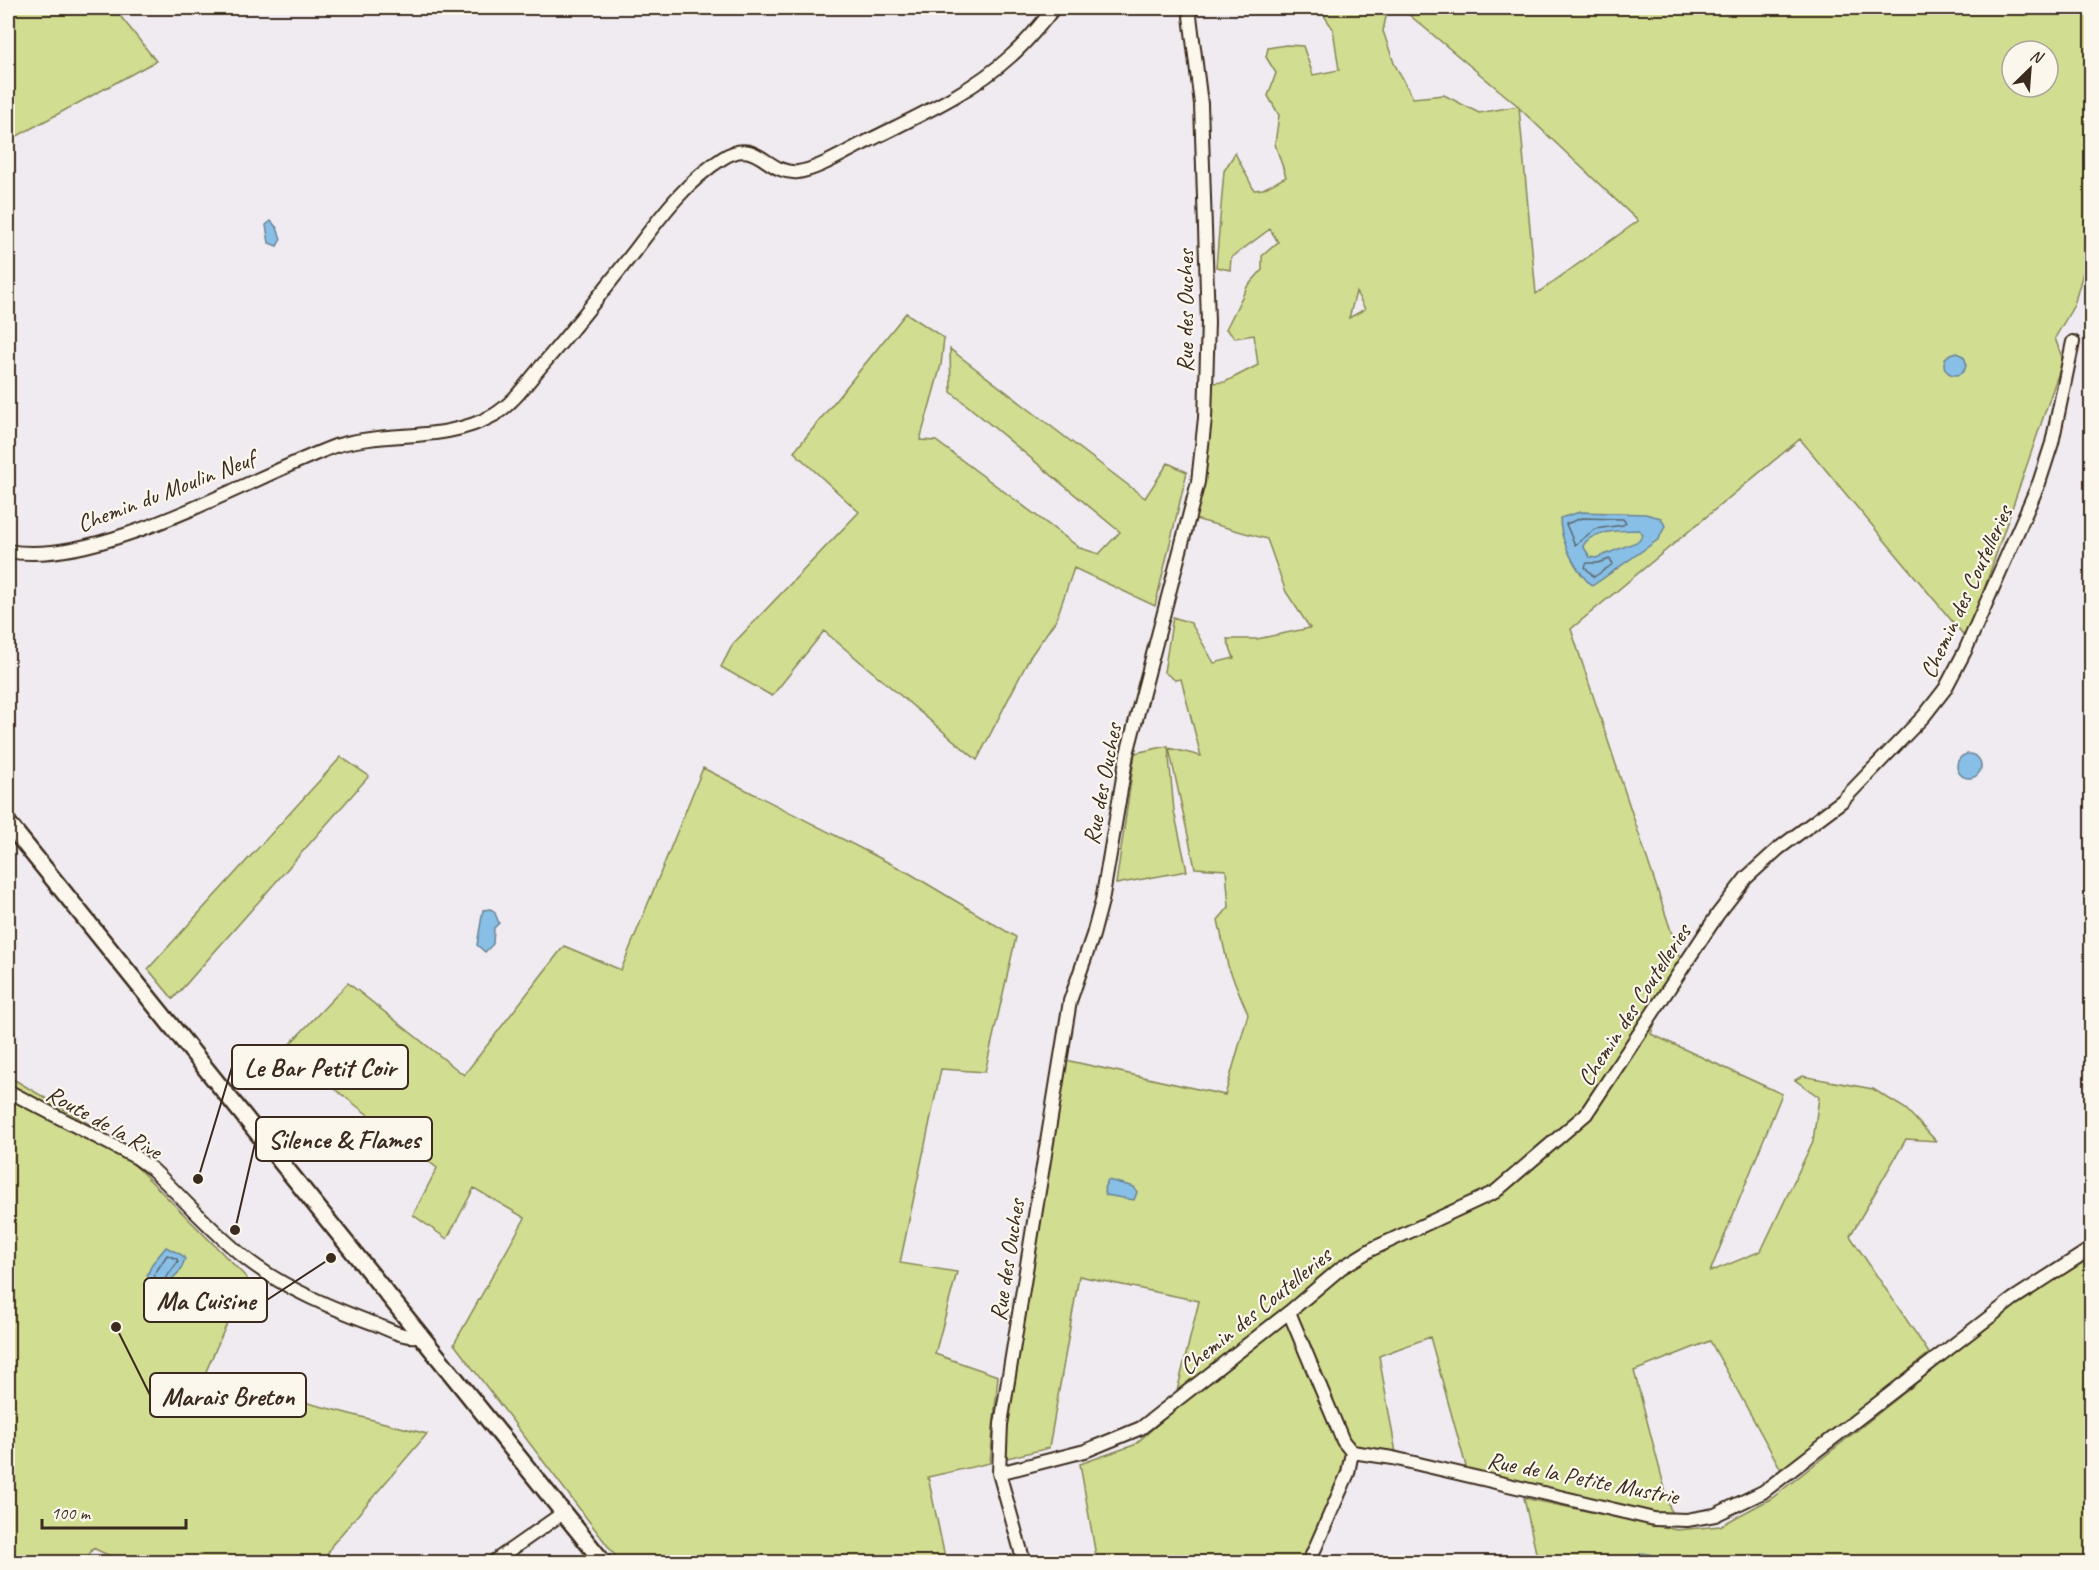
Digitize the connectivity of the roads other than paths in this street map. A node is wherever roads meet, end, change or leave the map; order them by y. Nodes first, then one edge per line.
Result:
1 (1054, 8) edge
2 (1189, 8) edge
3 (2073, 342) dead end
4 (8, 551) edge
5 (8, 823) edge
6 (8, 1091) edge
7 (2091, 1248) edge
8 (1289, 1312) junction
9 (421, 1335) junction
10 (1352, 1452) junction
11 (999, 1473) junction
12 (563, 1513) junction
13 (493, 1563) edge
14 (603, 1563) edge
15 (1024, 1563) edge
16 (1309, 1563) edge

1 - 4 street, Chemin du Moulin Neuf
2 - 11 street, Rue des Ouches
3 - 8 street, Chemin des Coutelleries
5 - 9 main road
6 - 9 street, Route de la Rive
7 - 10 street, Rue de la Petite Mustrie
8 - 10 street
8 - 11 street, Chemin des Coutelleries
9 - 12 main road
10 - 16 street
11 - 15 street, Rue des Ouches
12 - 13 street
12 - 14 main road

